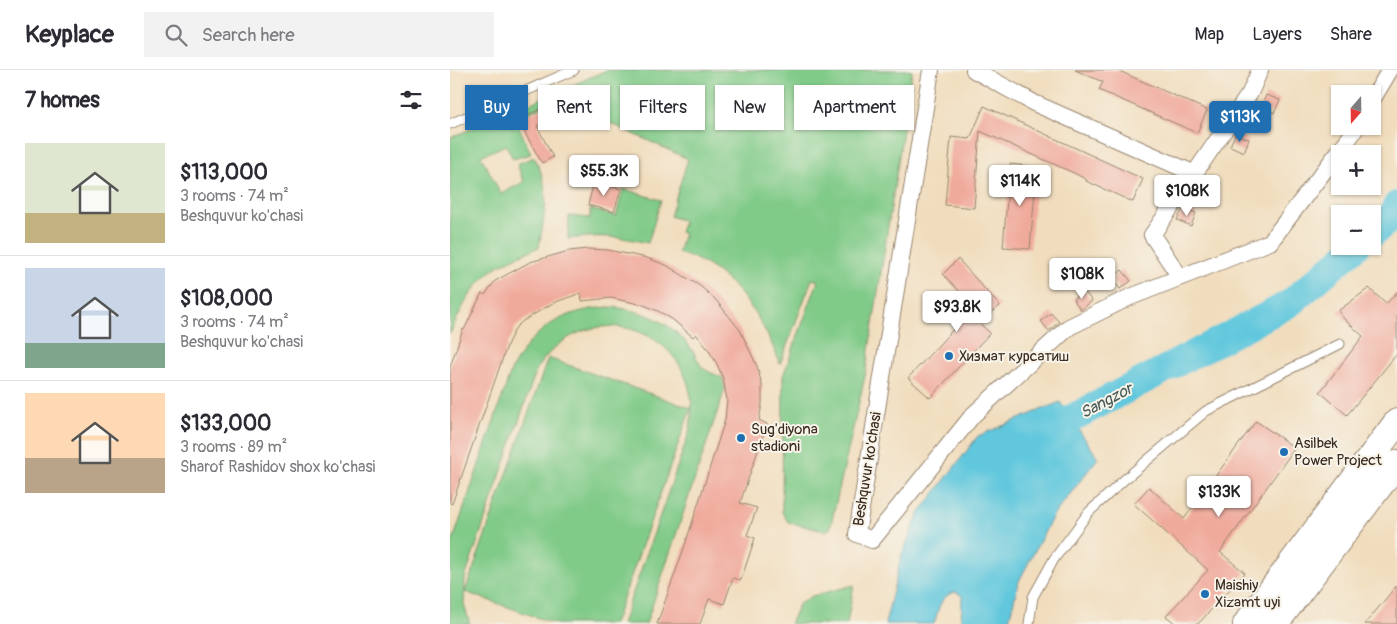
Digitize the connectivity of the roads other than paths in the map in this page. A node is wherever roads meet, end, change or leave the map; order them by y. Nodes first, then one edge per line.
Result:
1 (574, 70) edge
2 (931, 70) edge
3 (974, 70) edge
4 (1260, 70) edge
5 (1390, 70) edge
6 (1381, 85) edge
7 (450, 124) edge
8 (1351, 135) edge
9 (1193, 174) junction
10 (1180, 277) junction
11 (1340, 344) dead end
12 (1397, 422) edge
13 (1391, 451) edge
14 (1029, 624) edge
15 (1246, 624) edge
16 (1275, 624) edge

1 - 7 lane
2 - 10 street, Beshquvur ko'chasi
3 - 9 street
4 - 9 street
5 - 6 street
8 - 10 street, Beshquvur ko'chasi
9 - 10 street
11 - 14 lane
12 - 13 main road
13 - 15 main road
13 - 16 main road

